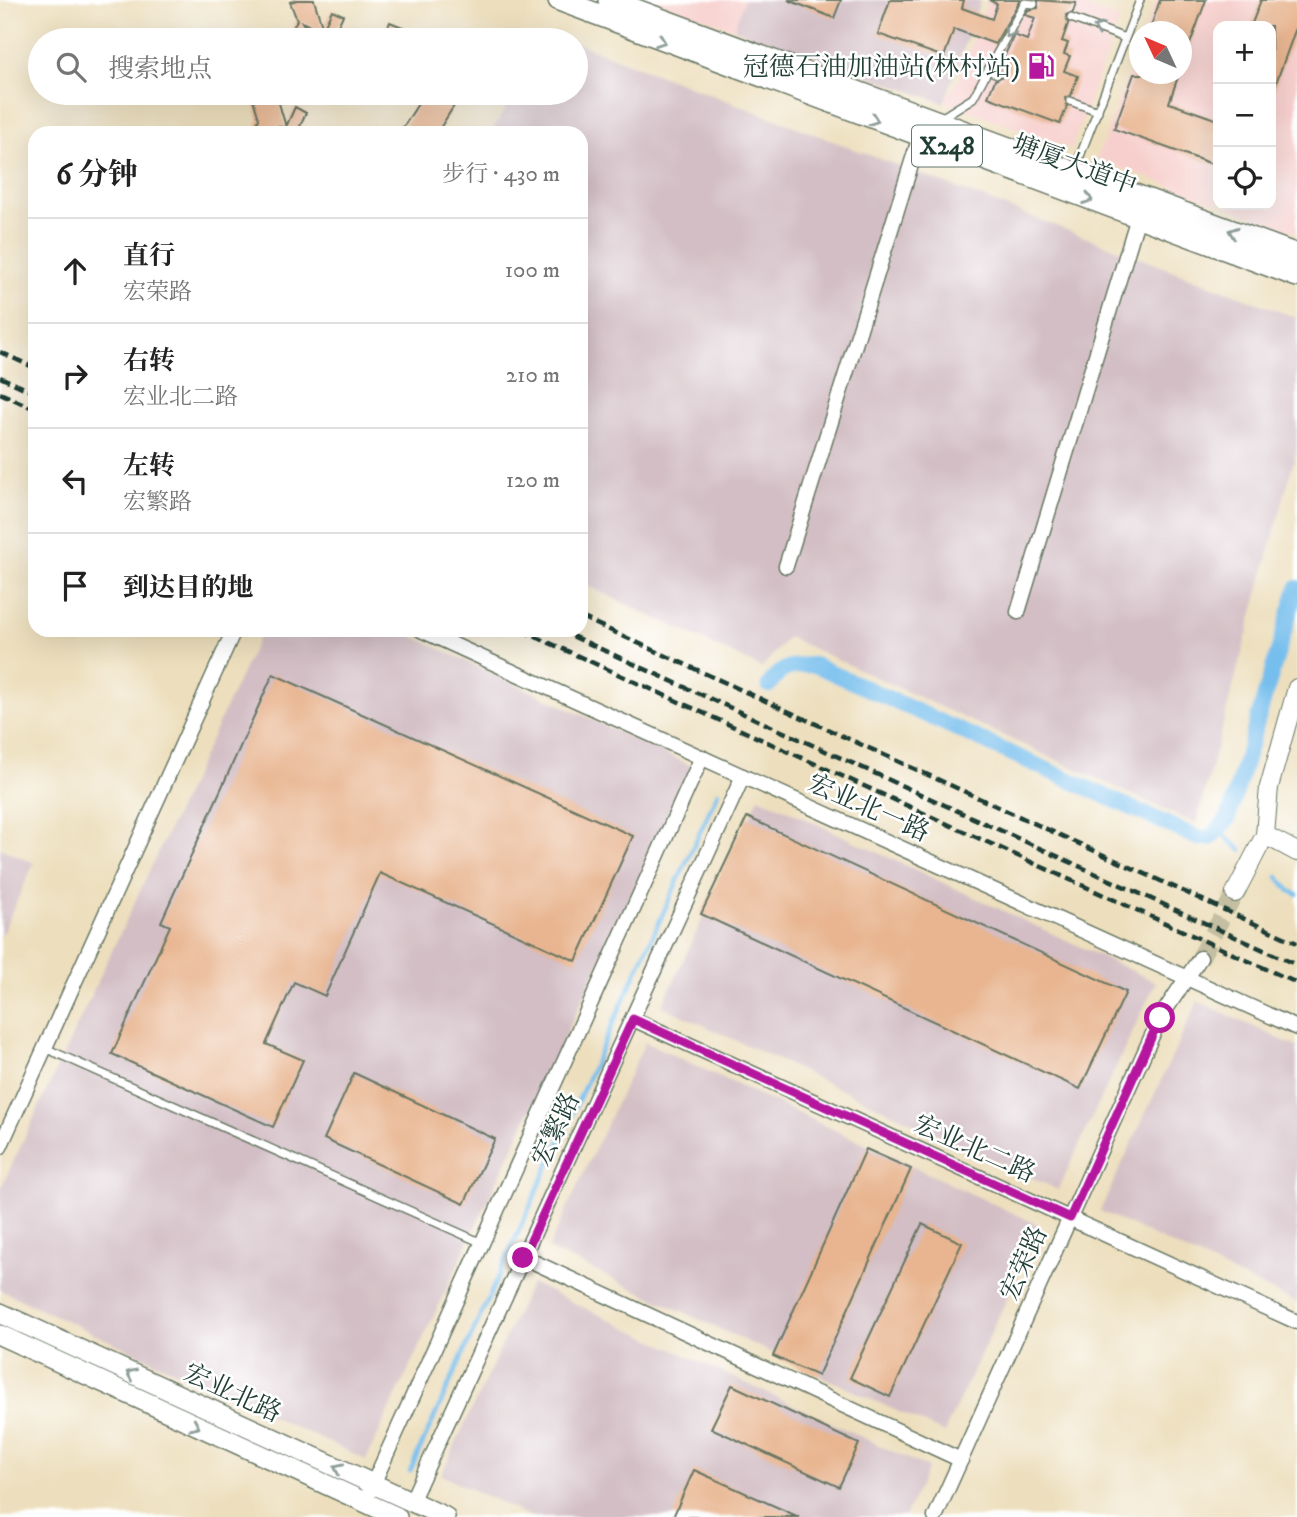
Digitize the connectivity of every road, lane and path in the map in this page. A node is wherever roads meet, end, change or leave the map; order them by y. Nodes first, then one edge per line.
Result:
1 (559, 0) edge
2 (1140, 0) edge
3 (606, 3) edge
4 (1034, 4) dead end
5 (1071, 18) dead end
6 (1125, 38) junction
7 (988, 70) junction
8 (997, 74) dead end
9 (1070, 101) dead end
10 (1098, 111) junction
11 (928, 129) junction
12 (1074, 173) junction
13 (1138, 217) junction
14 (1297, 256) edge
15 (1297, 276) edge
16 (786, 566) dead end
17 (1018, 612) dead end
18 (231, 637) edge
19 (436, 637) edge
20 (1297, 688) edge
21 (702, 757) junction
22 (743, 776) junction
23 (1265, 835) junction
24 (1297, 852) edge
25 (1236, 893) tunnel mouth
26 (1200, 958) tunnel mouth
27 (1186, 978) junction
28 (633, 1019) junction
29 (1297, 1028) edge
30 (45, 1048) junction
31 (0, 1147) edge
32 (1070, 1218) junction
33 (483, 1243) junction
34 (523, 1258) junction
35 (0, 1313) edge
36 (1297, 1322) edge
37 (0, 1335) edge
38 (961, 1460) junction
39 (374, 1485) junction
40 (364, 1502) junction
41 (403, 1512) edge
42 (444, 1517) edge
43 (935, 1517) edge

1 - 3 main road, X248
2 - 6 lane
3 - 11 main road, 塘厦大道中 / X248
4 -> 7 lane
6 -> 5 lane
6 - 10 lane
7 - 8 lane
7 - 11 lane
9 - 10 lane
10 - 12 lane
11 - 12 main road, 塘厦大道中 / X248
11 -> 13 main road, 塘厦大道中 / X248
11 - 16 street
14 -> 12 main road, 塘厦大道中 / X248
13 - 15 main road, 塘厦大道中 / X248
13 - 17 street
18 - 30 street
19 - 21 street, 宏业北一路
20 - 23 street
21 - 22 street, 宏业北一路
21 - 33 street
22 - 27 street, 宏业北一路
22 - 28 street, 宏繁路
23 - 24 street
23 - 25 street
26 - 27 street, 宏荣路
27 - 29 street, 宏业北一路
27 - 32 street, 宏荣路
28 - 32 street, 宏业北二路
28 - 34 street, 宏繁路
30 - 31 street
30 - 33 lane
32 - 36 street, 宏业北二路
32 - 38 street, 宏荣路
33 - 39 street
34 - 38 street
34 - 41 street, 宏繁路
39 -> 35 main road, 宏业北路
37 -> 40 main road, 宏业北路
38 - 43 street, 宏荣路
39 - 40 street
39 - 41 main road, 宏业北路
40 - 41 main road, 宏业北路
41 - 42 main road, 宏业北路

